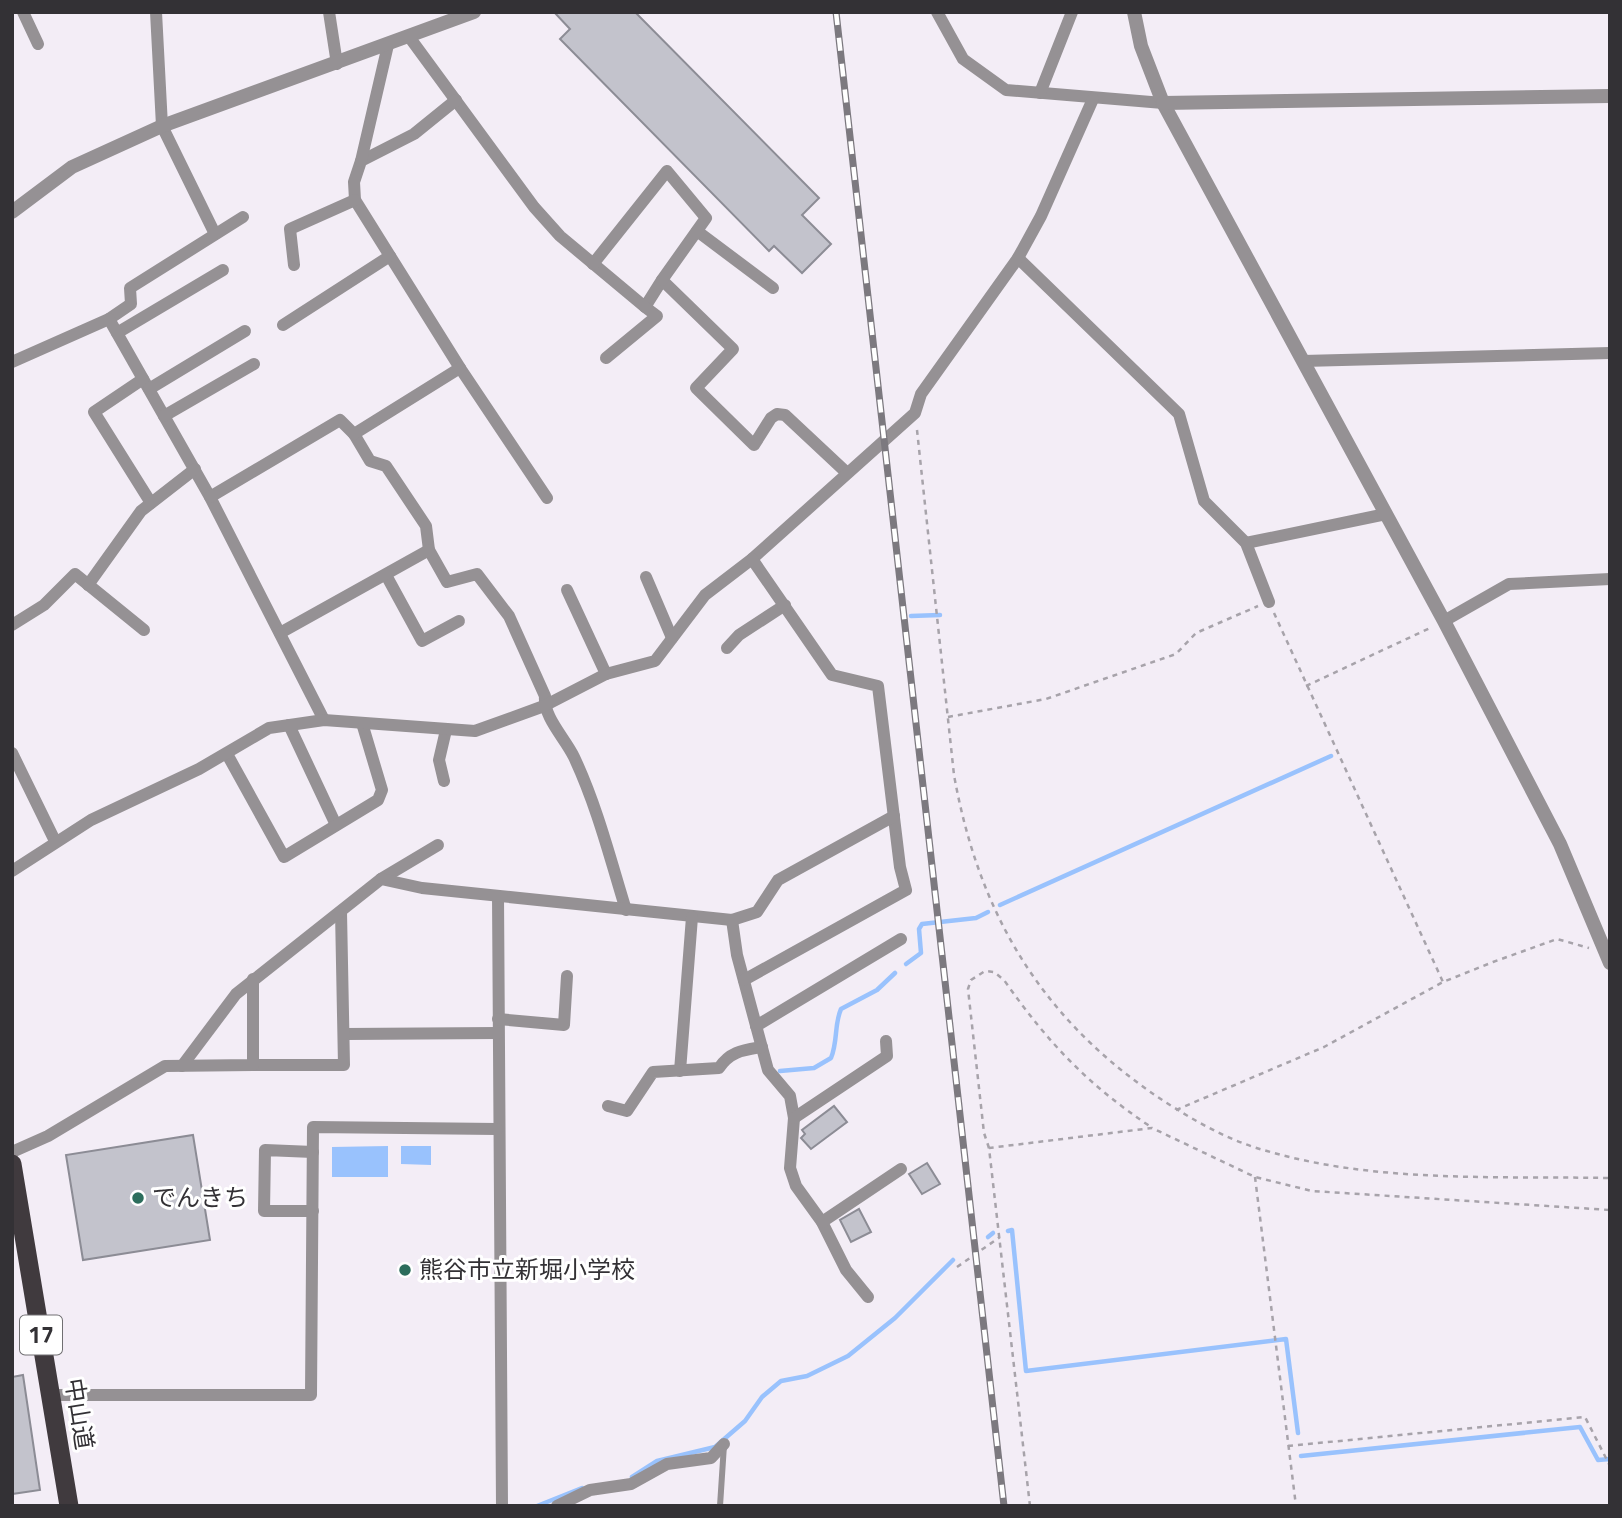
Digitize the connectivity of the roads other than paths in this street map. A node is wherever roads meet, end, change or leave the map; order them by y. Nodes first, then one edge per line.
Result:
1 (23, 12) edge
2 (156, 12) edge
3 (329, 12) edge
4 (474, 12) edge
5 (937, 12) edge
6 (1134, 12) edge
7 (1067, 14) edge
8 (410, 38) junction
9 (38, 44) dead end
10 (388, 45) junction
11 (337, 64) junction
12 (1041, 93) junction
13 (1610, 96) edge
14 (1093, 99) junction
15 (456, 100) junction
16 (1163, 103) junction
17 (162, 126) junction
18 (361, 161) junction
19 (355, 200) junction
20 (12, 212) edge
21 (243, 217) dead end
22 (697, 230) junction
23 (215, 234) junction
24 (390, 256) junction
25 (1018, 258) junction
26 (593, 264) junction
27 (294, 265) dead end
28 (223, 270) dead end
29 (662, 280) junction
30 (773, 288) dead end
31 (645, 307) junction
32 (109, 319) junction
33 (283, 325) dead end
34 (245, 331) dead end
35 (117, 333) junction
36 (1610, 353) edge
37 (606, 358) dead end
38 (1303, 361) junction
39 (12, 362) edge
40 (254, 364) dead end
41 (460, 368) junction
42 (146, 384) junction
43 (164, 416) junction
44 (354, 434) junction
45 (195, 469) junction
46 (847, 473) junction
47 (210, 497) junction
48 (547, 498) dead end
49 (151, 503) junction
50 (1386, 514) junction
51 (1246, 543) junction
52 (429, 550) junction
53 (752, 559) junction
54 (386, 575) junction
55 (646, 577) dead end
56 (1610, 579) edge
57 (88, 585) junction
58 (567, 590) dead end
59 (1269, 602) road end
60 (785, 605) junction
61 (459, 621) dead end
62 (1444, 621) junction
63 (12, 625) edge
64 (144, 630) dead end
65 (280, 633) junction
66 (672, 638) junction
67 (727, 648) dead end
68 (606, 674) junction
69 (544, 706) junction
70 (324, 720) junction
71 (362, 723) junction
72 (289, 725) junction
73 (446, 730) junction
74 (12, 753) edge
75 (227, 754) junction
76 (444, 781) dead end
77 (894, 816) junction
78 (336, 825) junction
79 (55, 841) junction
80 (438, 845) dead end
81 (12, 871) edge
82 (381, 879) junction
83 (498, 896) junction
84 (626, 910) junction
85 (341, 912) junction
86 (692, 917) junction
87 (732, 920) junction
88 (901, 939) dead end
89 (1609, 961) edge
90 (567, 976) dead end
91 (253, 979) junction
92 (744, 980) junction
93 (498, 1019) junction
94 (756, 1026) junction
95 (498, 1033) junction
96 (345, 1034) junction
97 (886, 1041) dead end
98 (762, 1047) junction
99 (253, 1065) junction
100 (182, 1066) junction
101 (680, 1071) junction
102 (608, 1106) dead end
103 (794, 1118) junction
104 (497, 1129) junction
105 (12, 1152) edge
106 (313, 1152) junction
107 (901, 1169) dead end
108 (13, 1177) edge
109 (313, 1211) junction
110 (822, 1222) junction
111 (868, 1297) dead end
112 (51, 1395) junction
113 (724, 1444) joint
114 (69, 1506) edge
115 (502, 1506) edge
116 (557, 1506) edge
117 (720, 1506) edge

1 - 9 street
2 - 17 street
3 - 11 street
4 - 8 street
5 - 12 street
6 - 16 street
7 - 12 street
8 - 10 street
8 - 15 street
10 - 11 street
10 - 18 street
11 - 17 street
12 - 14 street
13 - 16 street
14 - 16 street
14 - 25 street
15 - 18 street
15 - 26 street
16 - 38 street
17 - 20 street
17 - 23 street
18 - 19 street
19 - 24 street
19 - 27 street
21 - 23 street
22 - 26 street
22 - 29 street
22 - 30 street
23 - 32 street
24 - 33 street
24 - 41 street
25 - 46 street
25 - 51 street
26 - 31 street
28 - 35 street
29 - 31 street
29 - 46 street
31 - 37 street
32 - 35 street
32 - 39 street
34 - 42 street
35 - 42 street
36 - 38 street
38 - 50 street
40 - 43 street
41 - 44 street
41 - 48 street
42 - 43 street
42 - 49 street
43 - 45 street
44 - 47 street
44 - 52 street
45 - 47 street
45 - 49 street
46 - 53 street
47 - 65 street
49 - 57 street
50 - 51 street
50 - 62 street
51 - 59 street
52 - 54 street
52 - 69 street
53 - 60 street
53 - 66 street
54 - 61 street
54 - 65 street
55 - 66 street
56 - 62 street
57 - 63 street
57 - 64 street
58 - 68 street
60 - 67 street
60 - 77 street
62 - 89 street
65 - 70 street
66 - 68 street
68 - 69 street
69 - 73 street
69 - 84 street
70 - 71 street
70 - 72 street
71 - 73 street
71 - 78 street
72 - 75 street
72 - 78 street
73 - 76 street
74 - 79 street
75 - 78 street
75 - 79 street
77 - 87 street
77 - 92 street
79 - 81 street
80 - 82 street
82 - 83 street
82 - 85 street
83 - 84 street
83 - 93 street
84 - 86 street
85 - 91 street
85 - 96 street
86 - 87 street
86 - 101 street
87 - 92 street
88 - 94 street
90 - 93 street
91 - 99 street
91 - 100 street
92 - 94 street
93 - 95 street
94 - 98 street
95 - 96 street
95 - 104 street
96 - 99 street
97 - 103 street
98 - 101 street
98 - 103 street
99 - 100 street
100 - 105 street
101 - 102 street
103 - 110 street
104 - 106 street
104 - 115 street
106 - 109 street
106 - 109 street
107 - 110 street
108 - 112 highway, 中山道 / 17
109 - 112 street
110 - 111 street
112 - 114 highway, 中山道 / 17
113 - 116 street
113 - 117 lane

